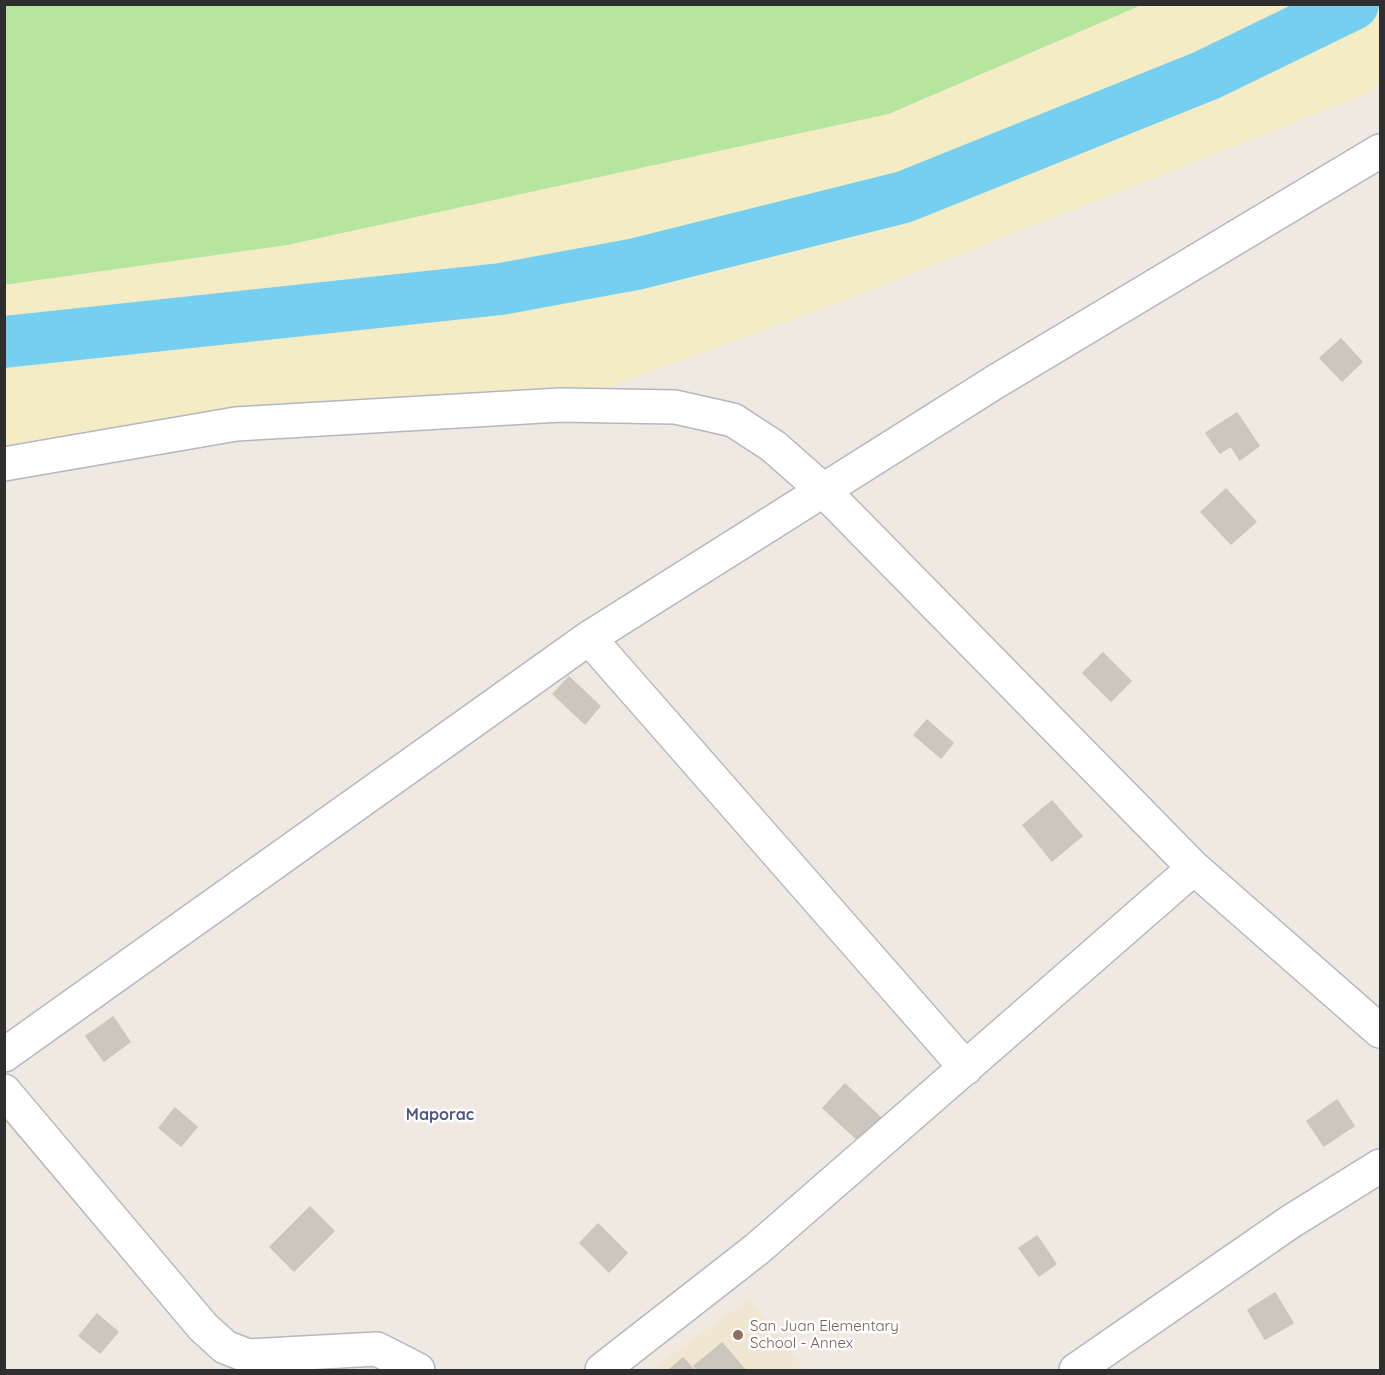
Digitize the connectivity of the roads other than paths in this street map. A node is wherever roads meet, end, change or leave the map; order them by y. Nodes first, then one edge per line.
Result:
1 (1380, 151) edge
2 (4, 464) edge
3 (823, 490) junction
4 (589, 638) junction
5 (1194, 868) junction
6 (1380, 1031) edge
7 (4, 1055) edge
8 (966, 1068) junction
9 (4, 1091) edge
10 (1380, 1166) edge
11 (418, 1371) edge
12 (602, 1371) edge
13 (1076, 1371) edge

1 - 3 street
2 - 3 street
3 - 4 street
3 - 5 street
4 - 7 street
4 - 8 street
5 - 6 street
5 - 8 street
8 - 12 street
9 - 11 street
10 - 13 street

